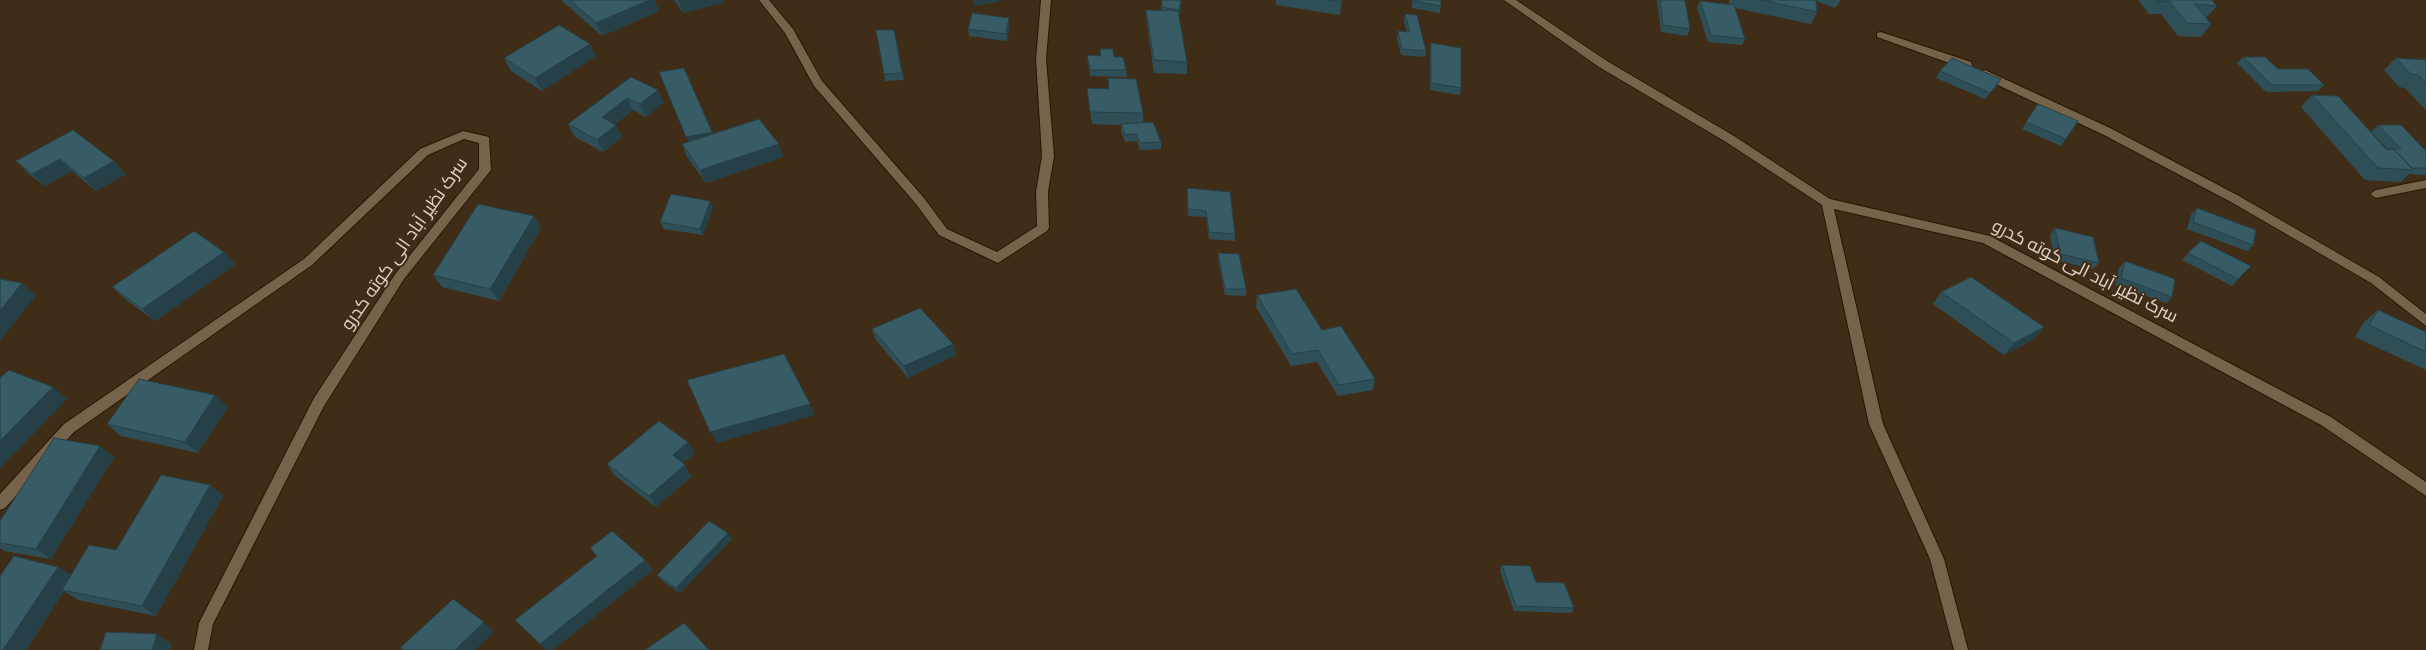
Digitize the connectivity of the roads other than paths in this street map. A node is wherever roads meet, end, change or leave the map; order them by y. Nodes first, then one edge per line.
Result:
1 (764, 0) edge
2 (1046, 0) edge
3 (1509, 0) edge
4 (1881, 35) dead end
5 (2426, 184) edge
6 (2376, 194) dead end
7 (1828, 203) junction
8 (2426, 321) edge
9 (2426, 490) edge
10 (0, 504) edge
11 (201, 650) edge
12 (1961, 650) edge

1 - 2 street
3 - 7 street, سرک نظیر آباد الی کوته کدرو
4 - 8 street
5 - 6 street
7 - 9 street, سرک نظیر آباد الی کوته کدرو
7 - 12 street
10 - 11 street, سرک نظیر آباد الی کوته کدرو

